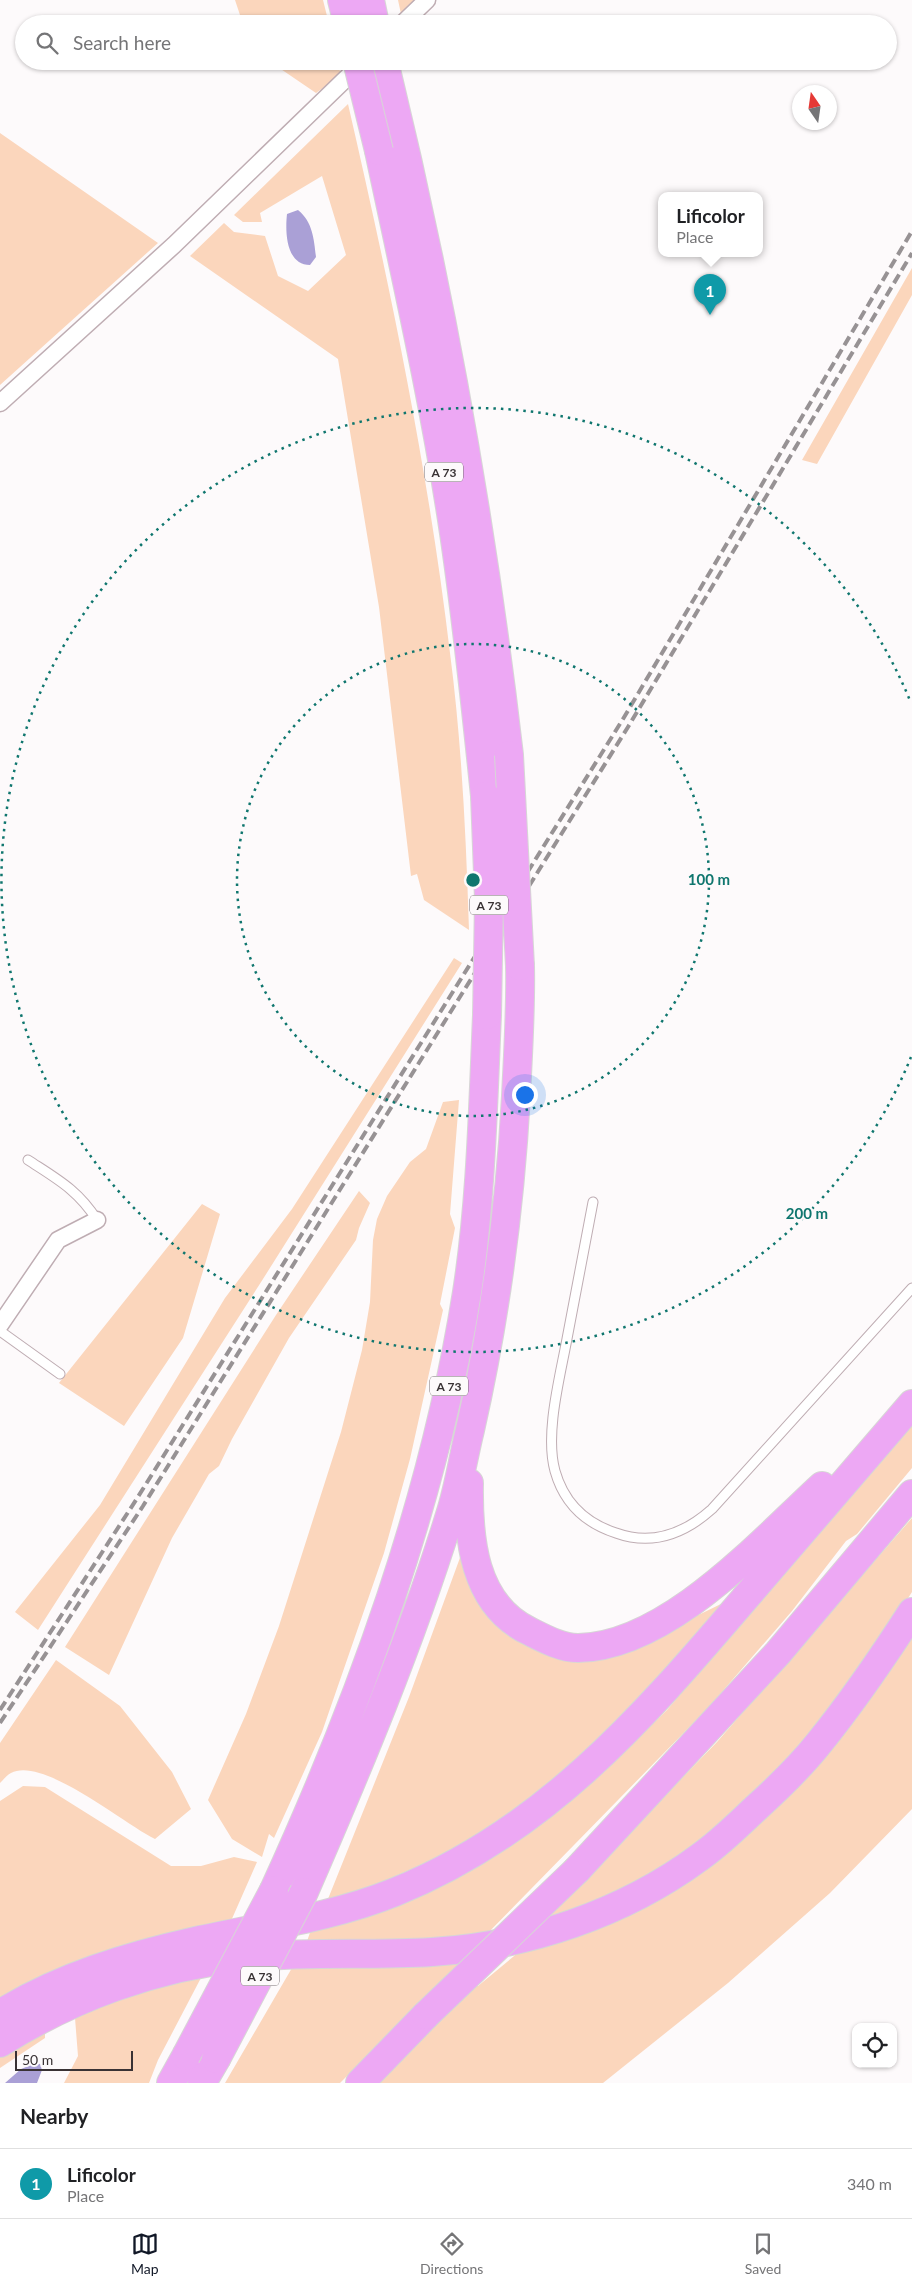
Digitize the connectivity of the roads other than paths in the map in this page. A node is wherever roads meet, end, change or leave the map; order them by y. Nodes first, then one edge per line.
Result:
1 (370, 0) edge
2 (427, 0) edge
3 (373, 15) edge
4 (411, 15) edge
5 (354, 70) edge
6 (359, 70) edge
7 (386, 70) edge
8 (0, 403) edge
9 (28, 1160) dead end
10 (592, 1202) dead end
11 (97, 1220) joint
12 (912, 1288) edge
13 (0, 1324) edge
14 (0, 1331) edge
15 (60, 1374) dead end
16 (912, 1404) edge
17 (469, 1432) junction
18 (912, 1494) edge
19 (912, 1612) edge
20 (0, 2014) edge
21 (0, 2043) edge
22 (171, 2083) edge
23 (202, 2083) edge
24 (360, 2083) edge

1 - 3 highway
2 - 4 street
5 - 8 street
6 - 22 highway, A 73, bridge
7 - 17 highway, A 73, bridge
9 - 11 lane
10 - 12 lane
11 - 13 street
14 - 15 lane
16 - 17 highway
16 - 20 highway
17 - 23 highway, A 73, bridge
18 - 24 highway, bridge
19 - 21 highway

